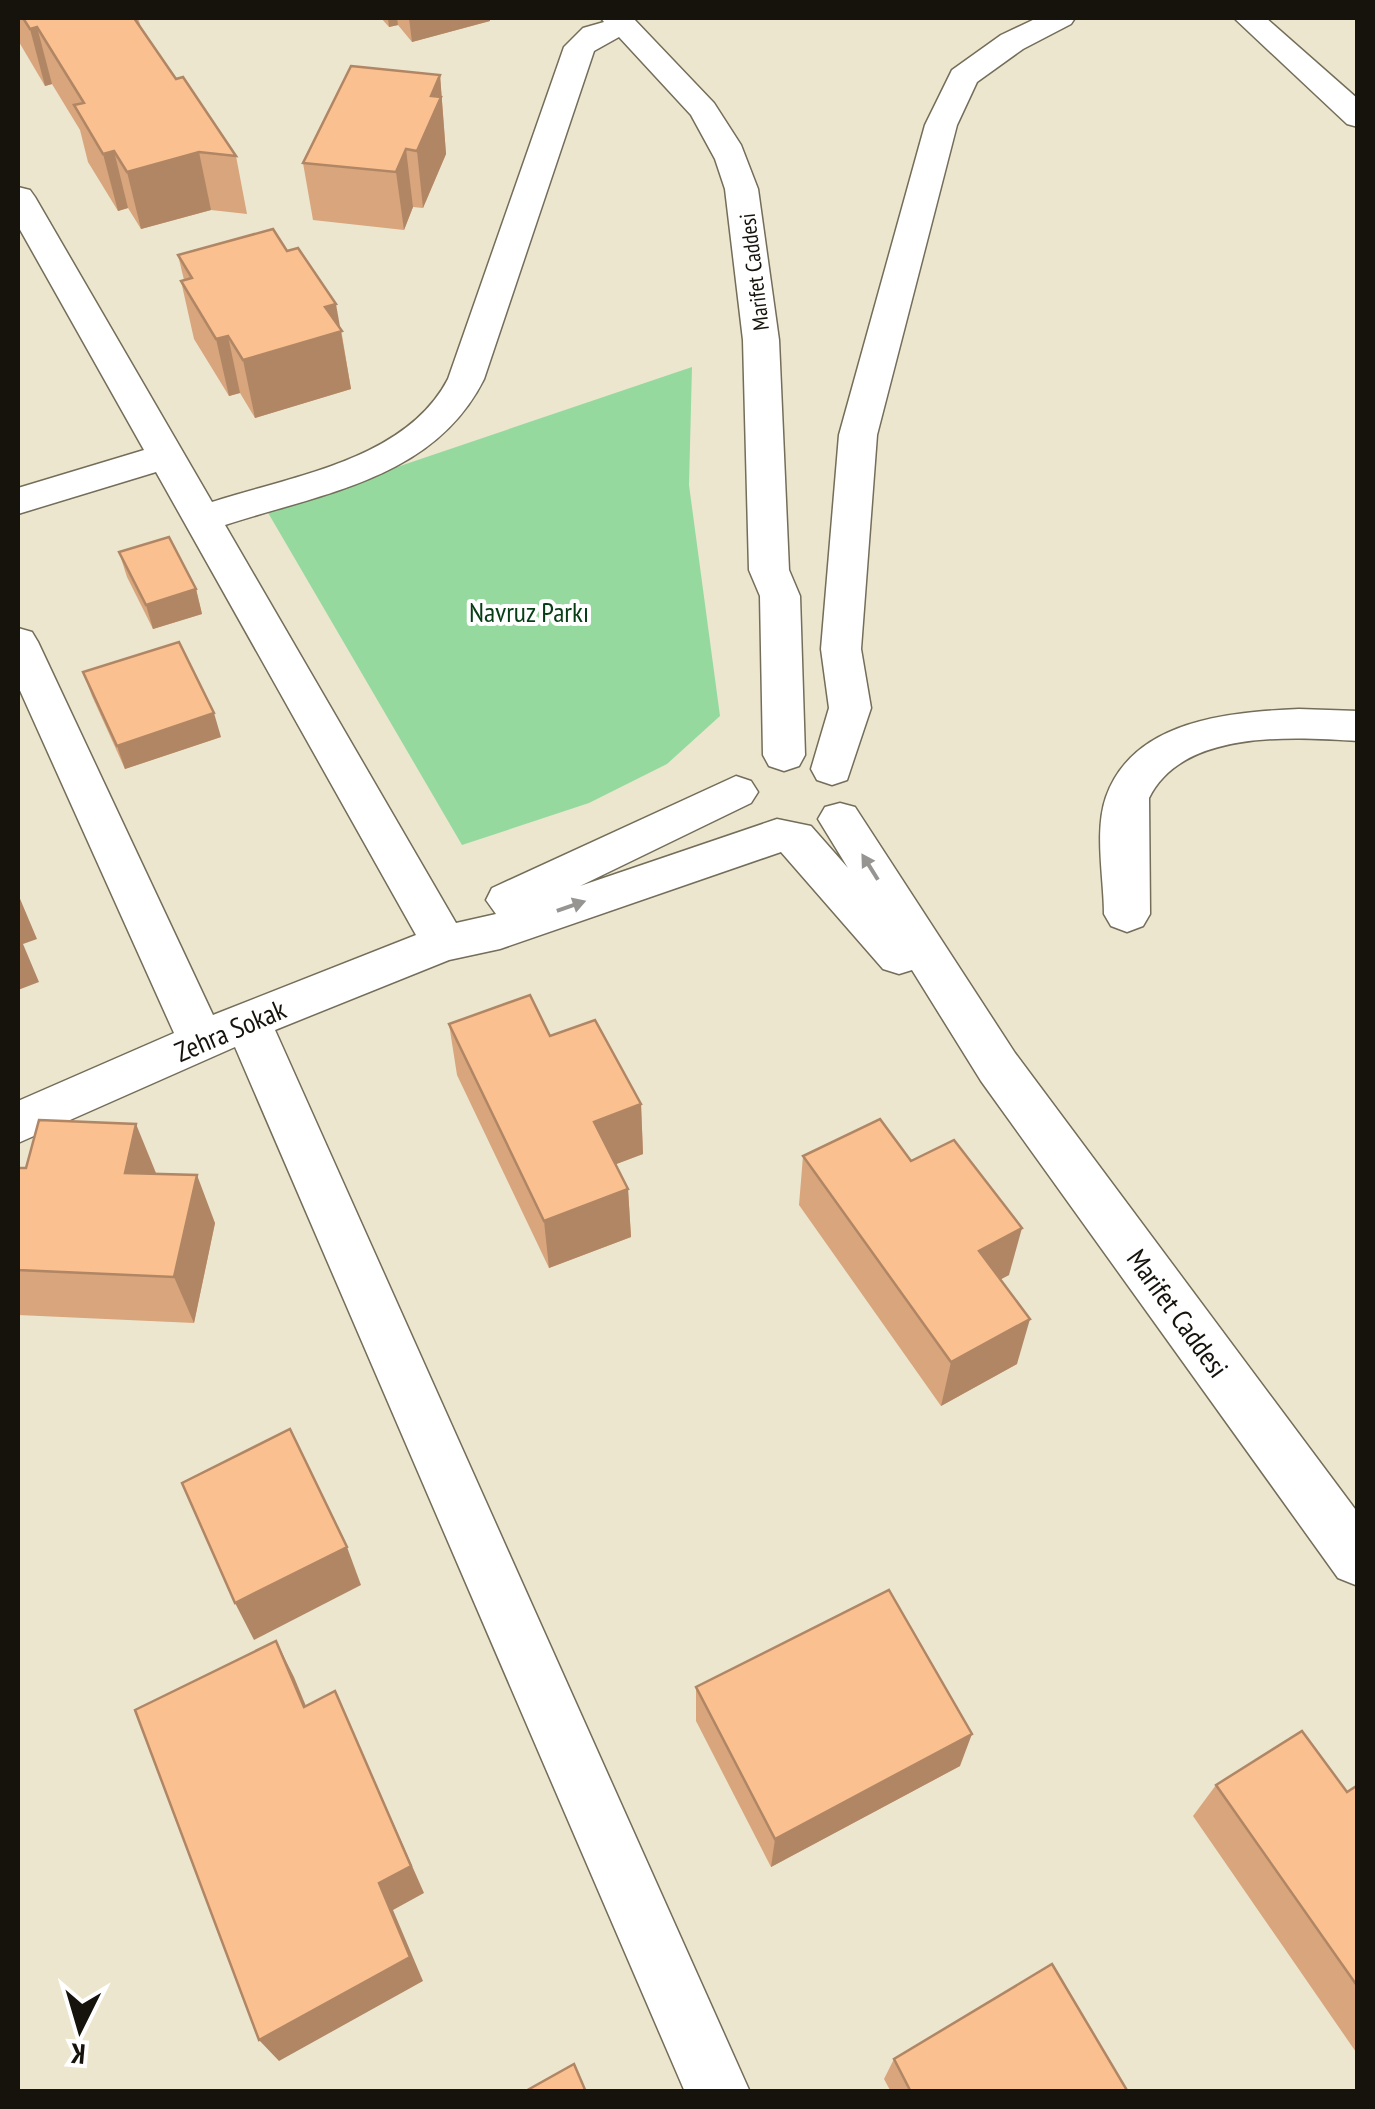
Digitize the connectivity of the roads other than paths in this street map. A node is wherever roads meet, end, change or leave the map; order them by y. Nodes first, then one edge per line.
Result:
1 (985, 18) edge
2 (1060, 18) edge
3 (1248, 18) edge
4 (620, 22) edge
5 (992, 56) junction
6 (1358, 116) edge
7 (18, 197) edge
8 (164, 457) junction
9 (18, 501) edge
10 (200, 520) junction
11 (18, 642) edge
12 (1358, 726) edge
13 (781, 768) junction
14 (840, 818) junction
15 (786, 837) junction
16 (1127, 914) dead end
17 (444, 943) junction
18 (224, 1031) junction
19 (998, 1067) junction
20 (18, 1123) edge
21 (1357, 1557) edge
22 (718, 2092) edge

1 - 5 street
2 - 5 street
3 - 6 street
4 - 10 street
4 - 13 street, Marifet Caddesi
5 - 13 street
7 - 8 street
8 - 9 street
8 - 10 street
10 - 17 street
11 - 18 street
12 - 16 street
13 - 14 street
13 - 15 street
13 - 17 street
14 - 15 street
19 -> 14 street
17 -> 15 street
15 - 19 street
17 - 18 street, Zehra Sokak
18 - 20 street, Zehra Sokak
18 - 22 street
19 - 21 street, Marifet Caddesi

